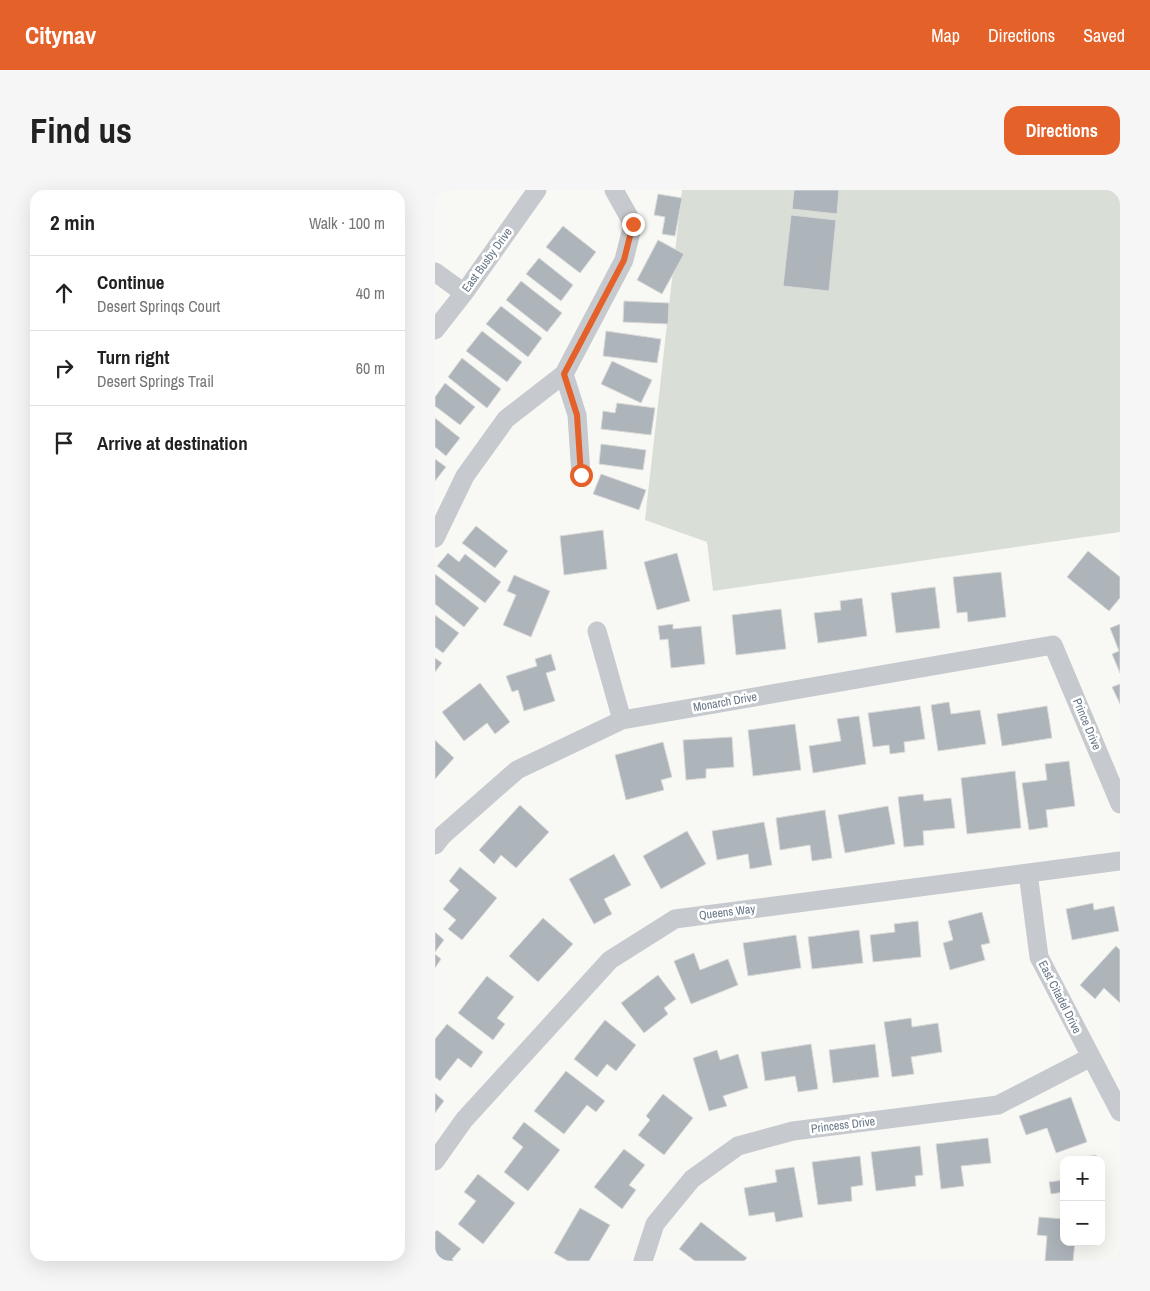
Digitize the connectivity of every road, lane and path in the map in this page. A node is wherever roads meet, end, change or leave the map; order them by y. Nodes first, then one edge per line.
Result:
1 (537, 190) edge
2 (614, 190) edge
3 (435, 272) edge
4 (463, 293) junction
5 (435, 330) edge
6 (564, 374) junction
7 (581, 475) dead end
8 (435, 538) edge
9 (597, 631) dead end
10 (1053, 645) joint
11 (622, 720) junction
12 (1120, 804) edge
13 (435, 846) edge
14 (1120, 861) edge
15 (1028, 873) junction
16 (1091, 1057) junction
17 (1120, 1112) edge
18 (435, 1161) edge
19 (643, 1261) edge

1 - 4 street, East Busby Drive
2 - 6 street
3 - 4 street
4 - 5 street, East Busby Drive
6 - 7 street
6 - 8 street
9 - 11 street
10 - 11 street, Monarch Drive
10 - 12 street, Prince Drive
11 - 13 street, Monarch Drive
14 - 15 street, Queens Way
15 - 16 street, East Citadel Drive
15 - 18 street, Queens Way
16 - 17 street, East Citadel Drive
16 - 19 street, Princess Drive

